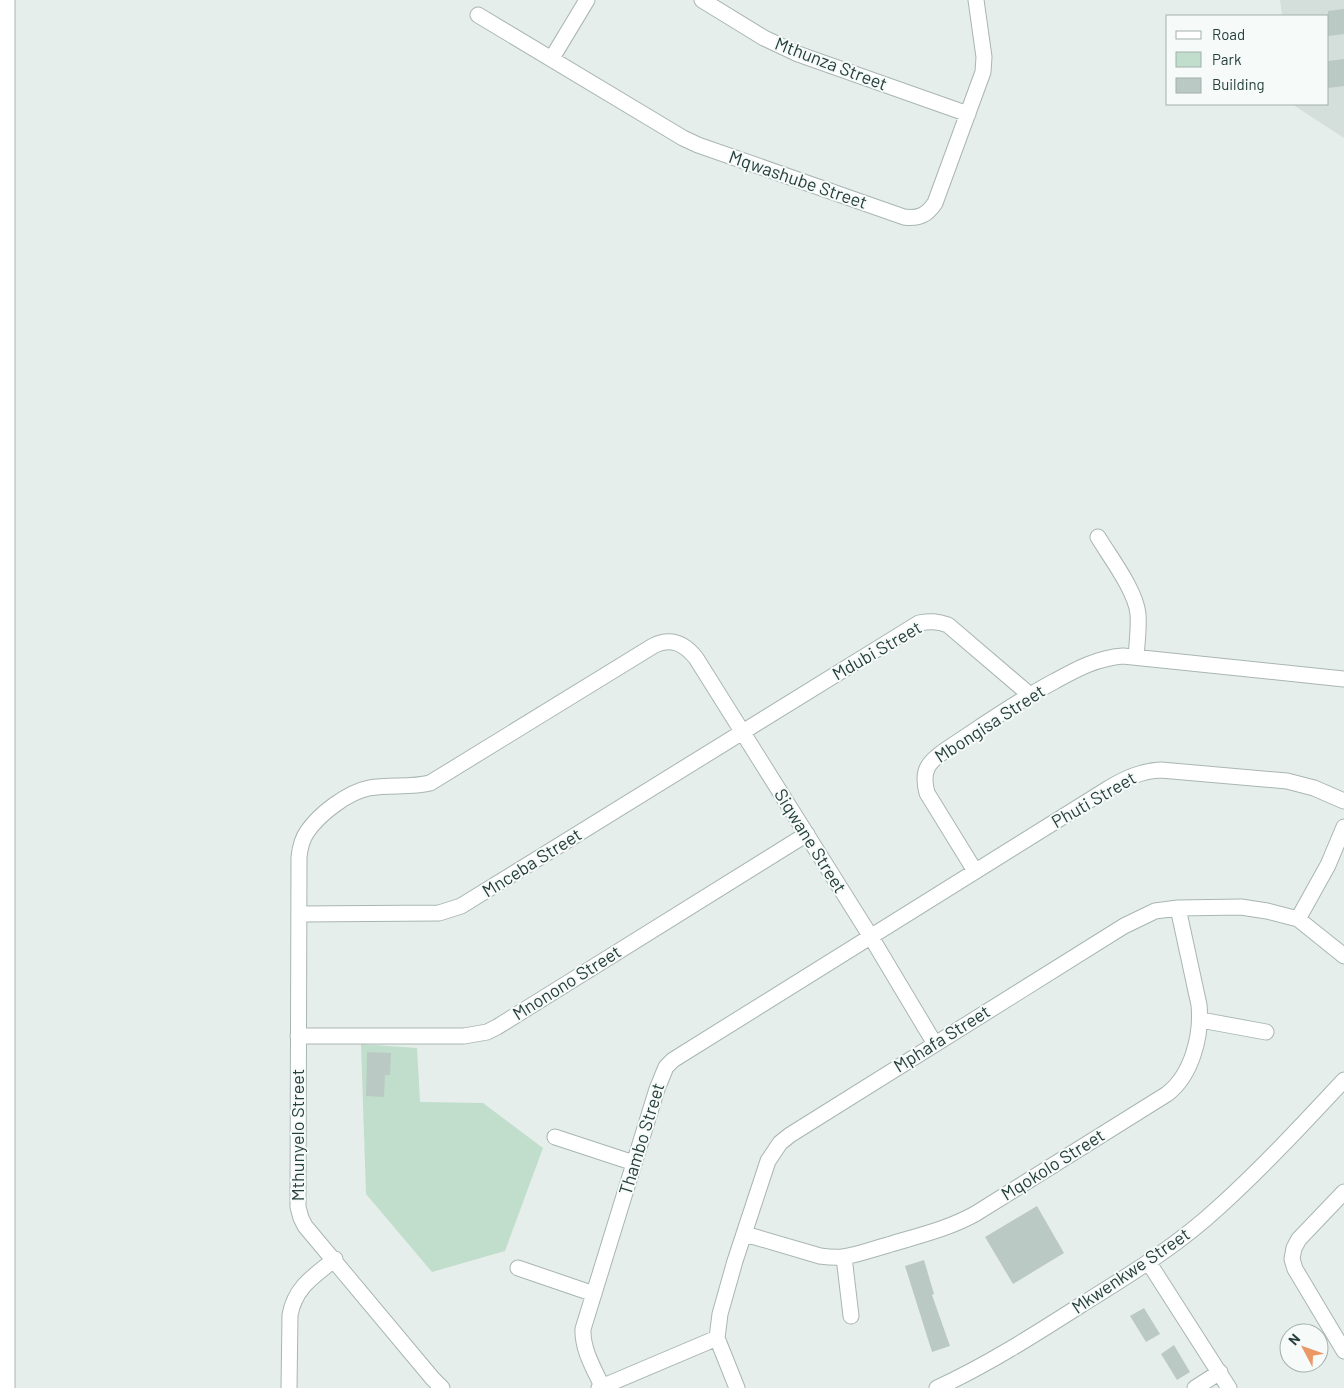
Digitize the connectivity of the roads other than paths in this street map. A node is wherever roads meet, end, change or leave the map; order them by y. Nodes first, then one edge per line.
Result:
1 (7, 0) edge
2 (587, 0) edge
3 (702, 0) edge
4 (976, 0) edge
5 (478, 14) dead end
6 (552, 58) junction
7 (968, 114) junction
8 (1098, 537) dead end
9 (1136, 657) junction
10 (1344, 679) edge
11 (1030, 694) junction
12 (742, 733) junction
13 (1344, 801) edge
14 (1344, 827) edge
15 (307, 832) joint
16 (806, 834) junction
17 (975, 871) junction
18 (3, 873) edge
19 (1178, 908) junction
20 (299, 914) junction
21 (1298, 919) junction
22 (871, 937) junction
23 (1344, 956) edge
24 (1201, 1020) junction
25 (1266, 1032) dead end
26 (298, 1036) junction
27 (935, 1044) junction
28 (1344, 1080) edge
29 (555, 1137) dead end
30 (634, 1163) junction
31 (1344, 1192) edge
32 (745, 1234) junction
33 (844, 1257) junction
34 (335, 1259) junction
35 (1149, 1262) junction
36 (518, 1268) dead end
37 (594, 1294) junction
38 (851, 1316) dead end
39 (717, 1338) junction
40 (1344, 1351) edge
41 (1220, 1372) junction
42 (5, 1386) edge
43 (600, 1387) edge
44 (289, 1388) edge
45 (442, 1388) edge
46 (737, 1388) edge
47 (937, 1388) edge
48 (1195, 1388) edge
49 (1229, 1388) edge

1 - 18 street
2 - 6 street
3 - 7 street, Mthunza Street
4 - 7 street, Mqwashube Street
5 - 6 street, Mqwashube Street
6 - 7 street, Mqwashube Street
8 - 9 street
9 - 10 street, Mbongisa Street
9 - 11 street, Mbongisa Street
11 - 12 street, Mdubi Street
11 - 17 street, Mbongisa Street
12 - 15 street, Siqwane Street
12 - 16 street, Siqwane Street
12 - 20 street, Mnceba Street
13 - 17 street, Phuti Street
14 - 21 street
15 - 20 street, Mthunyelo Street
16 - 22 street, Siqwane Street
16 - 26 street, Mnonono Street
17 - 22 street, Phuti Street
18 - 42 street
19 - 21 street, Mphafa Street
19 - 24 street, Mqokolo Street
19 - 27 street, Mphafa Street
20 - 26 street, Mthunyelo Street
21 - 23 street, Mphafa Street
22 - 27 street, Siqwane Street
22 - 30 street, Thambo Street
24 - 25 street
24 - 33 street, Mqokolo Street
26 - 34 street, Mthunyelo Street
27 - 32 street, Mphafa Street
28 - 35 street, Mkwenkwe Street
29 - 30 street
30 - 37 street, Thambo Street
31 - 40 street
32 - 33 street, Mqokolo Street
32 - 39 street, Mphafa Street
33 - 38 street
34 - 44 street
34 - 45 street, Mthunyelo Street
35 - 41 street
35 - 47 street, Mkwenkwe Street
36 - 37 street
37 - 43 street, Thambo Street
39 - 43 street
39 - 46 street, Mphafa Street
41 - 48 street
41 - 49 street

